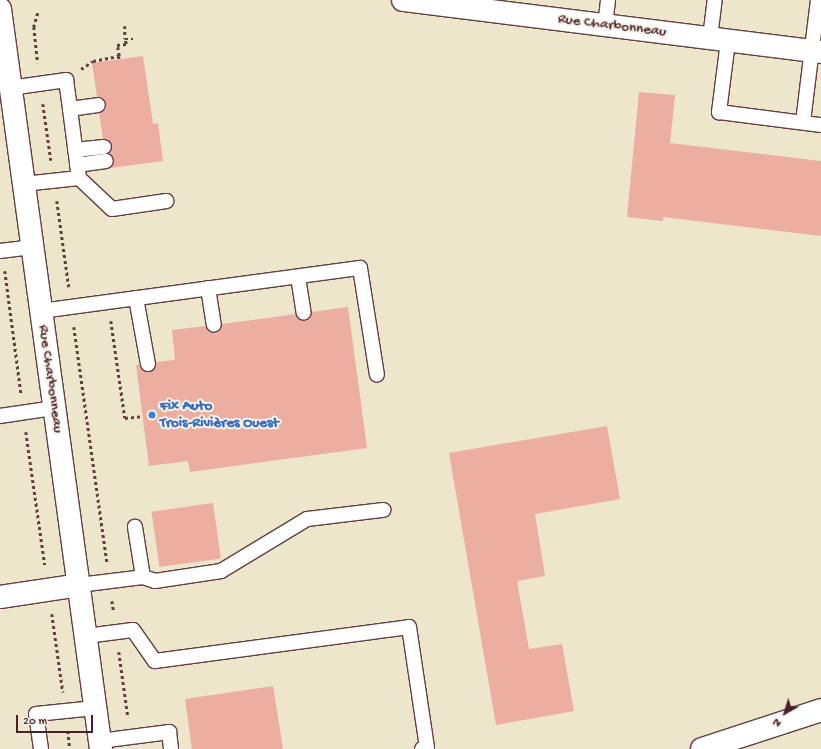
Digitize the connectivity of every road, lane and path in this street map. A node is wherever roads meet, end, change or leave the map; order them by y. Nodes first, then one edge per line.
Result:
1 (403, 0) edge
2 (608, 0) edge
3 (715, 0) edge
4 (818, 0) edge
5 (445, 3) edge
6 (0, 9) edge
7 (38, 13) dead end
8 (605, 25) junction
9 (125, 26) dead end
10 (125, 39) junction
11 (133, 39) dead end
12 (719, 40) junction
13 (2, 43) edge
14 (816, 52) edge
15 (93, 61) dead end
16 (39, 67) dead end
17 (10, 88) junction
18 (43, 103) dead end
19 (98, 105) dead end
20 (70, 109) junction
21 (7, 112) edge
22 (803, 122) junction
23 (821, 124) edge
24 (75, 150) junction
25 (52, 168) dead end
26 (78, 171) junction
27 (23, 184) junction
28 (166, 202) dead end
29 (62, 229) dead end
30 (32, 247) junction
31 (0, 251) edge
32 (298, 276) junction
33 (6, 282) dead end
34 (208, 288) junction
35 (69, 289) dead end
36 (136, 298) junction
37 (108, 302) junction
38 (41, 312) junction
39 (304, 313) dead end
40 (214, 325) dead end
41 (74, 327) dead end
42 (148, 364) dead end
43 (376, 375) dead end
44 (21, 397) dead end
45 (54, 408) junction
46 (0, 416) edge
47 (142, 416) dead end
48 (26, 427) dead end
49 (383, 510) dead end
50 (135, 527) dead end
51 (40, 530) dead end
52 (143, 577) junction
53 (109, 581) junction
54 (79, 585) junction
55 (0, 597) edge
56 (116, 632) junction
57 (86, 636) junction
58 (57, 652) dead end
59 (64, 700) dead end
60 (95, 708) junction
61 (821, 710) edge
62 (127, 713) dead end
63 (67, 728) dead end
64 (100, 745) edge
65 (41, 749) edge
66 (70, 749) edge
67 (171, 749) edge
68 (422, 749) edge
69 (702, 749) edge

1 - 5 street, Rue Charbonneau
2 - 8 lane
3 - 12 lane
4 - 14 lane
5 - 8 street, Rue Charbonneau
6 - 13 street, Rue Charbonneau
7 - 16 path
8 - 12 street, Rue Charbonneau
9 - 10 path
10 - 11 path
10 - 15 path
12 - 14 street, Rue Charbonneau
12 - 22 lane
13 - 17 street, Rue Charbonneau
14 - 22 lane
17 - 20 lane
17 - 21 street, Rue Charbonneau
18 - 25 path
19 - 20 lane
20 - 24 lane
21 - 27 street, Rue Charbonneau
22 - 23 lane
24 - 26 lane
24 - 26 lane
26 - 27 lane
26 - 28 lane
27 - 30 street, Rue Charbonneau
29 - 35 path
30 - 31 lane
30 - 38 street, Rue Charbonneau
32 - 34 lane
32 - 39 lane
32 - 43 lane
33 - 44 path, Rue Charbonneau
34 - 36 lane
34 - 40 lane
36 - 37 lane
36 - 42 lane
37 - 38 lane
37 - 47 path
38 - 45 street, Rue Charbonneau
41 - 53 path, Rue Charbonneau
45 - 46 lane
45 - 54 street, Rue Charbonneau
48 - 51 path, Rue Charbonneau
49 - 52 lane
50 - 52 lane
52 - 53 lane
53 - 54 lane
53 - 56 path, Rue Charbonneau
54 - 55 street
54 - 57 street, Rue Charbonneau
56 - 57 lane
56 - 62 path, Rue Charbonneau
56 - 68 lane
57 - 60 street, Rue Charbonneau
58 - 59 path
60 - 64 street, Rue Charbonneau
60 - 65 lane
61 - 69 street
63 - 66 path
64 - 67 lane

